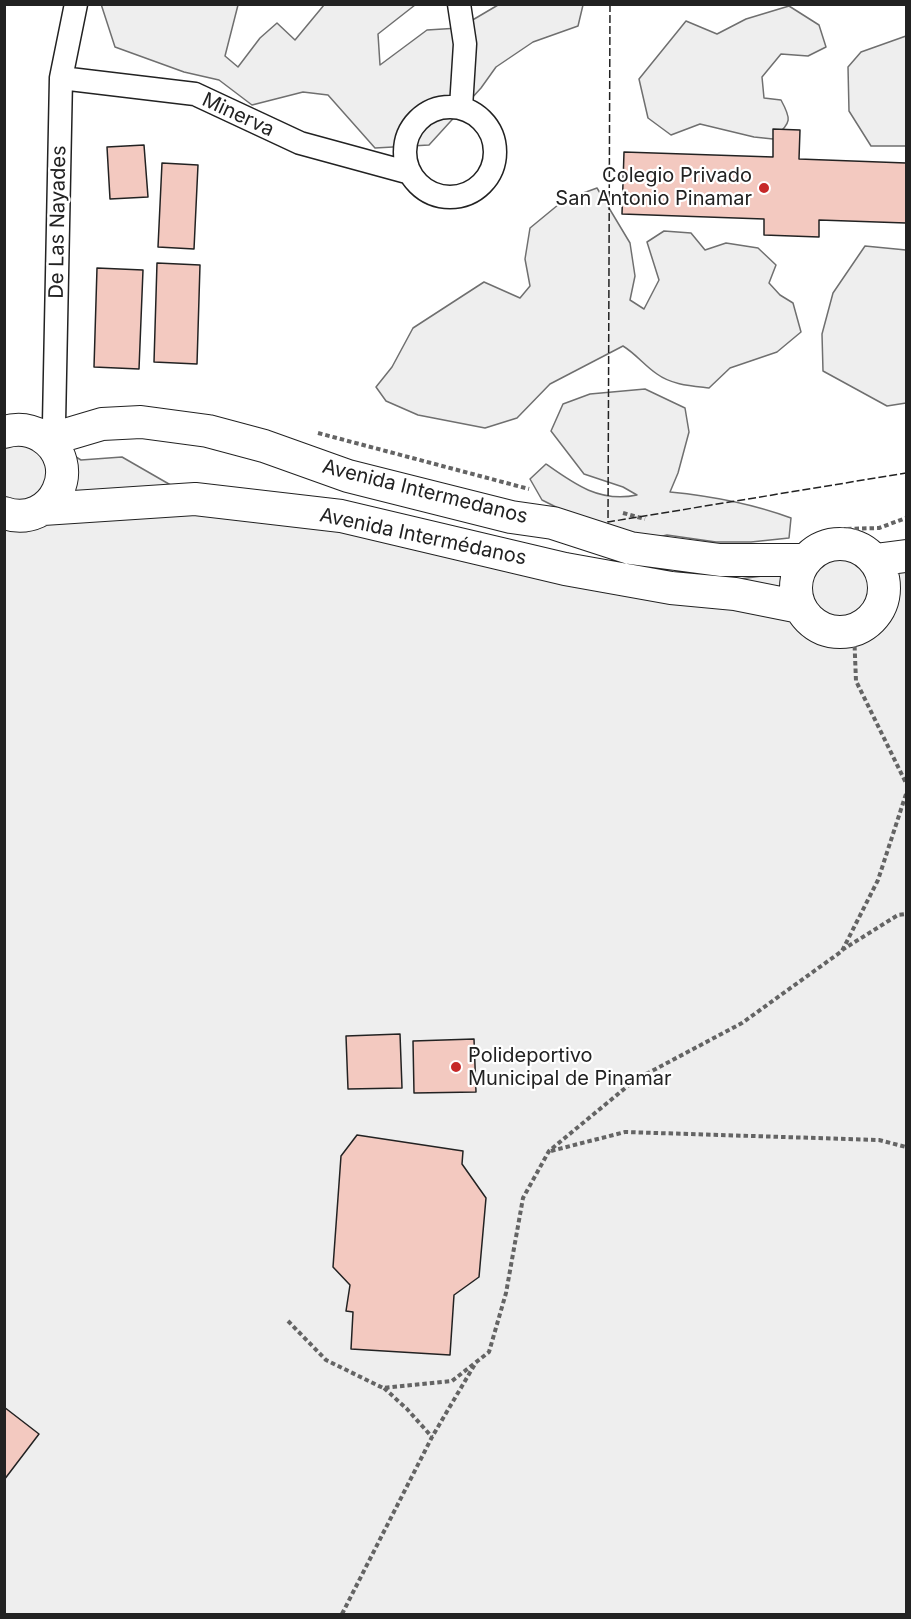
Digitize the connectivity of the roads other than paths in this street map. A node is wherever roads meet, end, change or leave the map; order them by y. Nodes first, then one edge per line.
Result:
1 (76, 4) edge
2 (459, 4) edge
3 (61, 78) junction
4 (461, 107) junction
5 (410, 173) junction
6 (4, 432) edge
7 (48, 440) junction
8 (42, 509) junction
9 (5, 514) edge
10 (809, 549) junction
11 (906, 556) edge
12 (875, 560) junction
13 (894, 598) edge
14 (800, 607) junction

1 - 3 street, De Las Nayades
2 - 4 street
3 - 5 street, Minerva
3 - 7 street, De Las Nayades
4 - 5 street
4 - 5 street
6 - 7 main road
7 - 8 main road
7 - 10 main road, Avenida Intermedanos
8 - 9 main road, Avenida Intermédanos
8 - 14 main road, Avenida Intermédanos
10 - 12 main road
10 - 14 main road
11 - 12 main road
12 - 13 main road
13 - 14 main road

